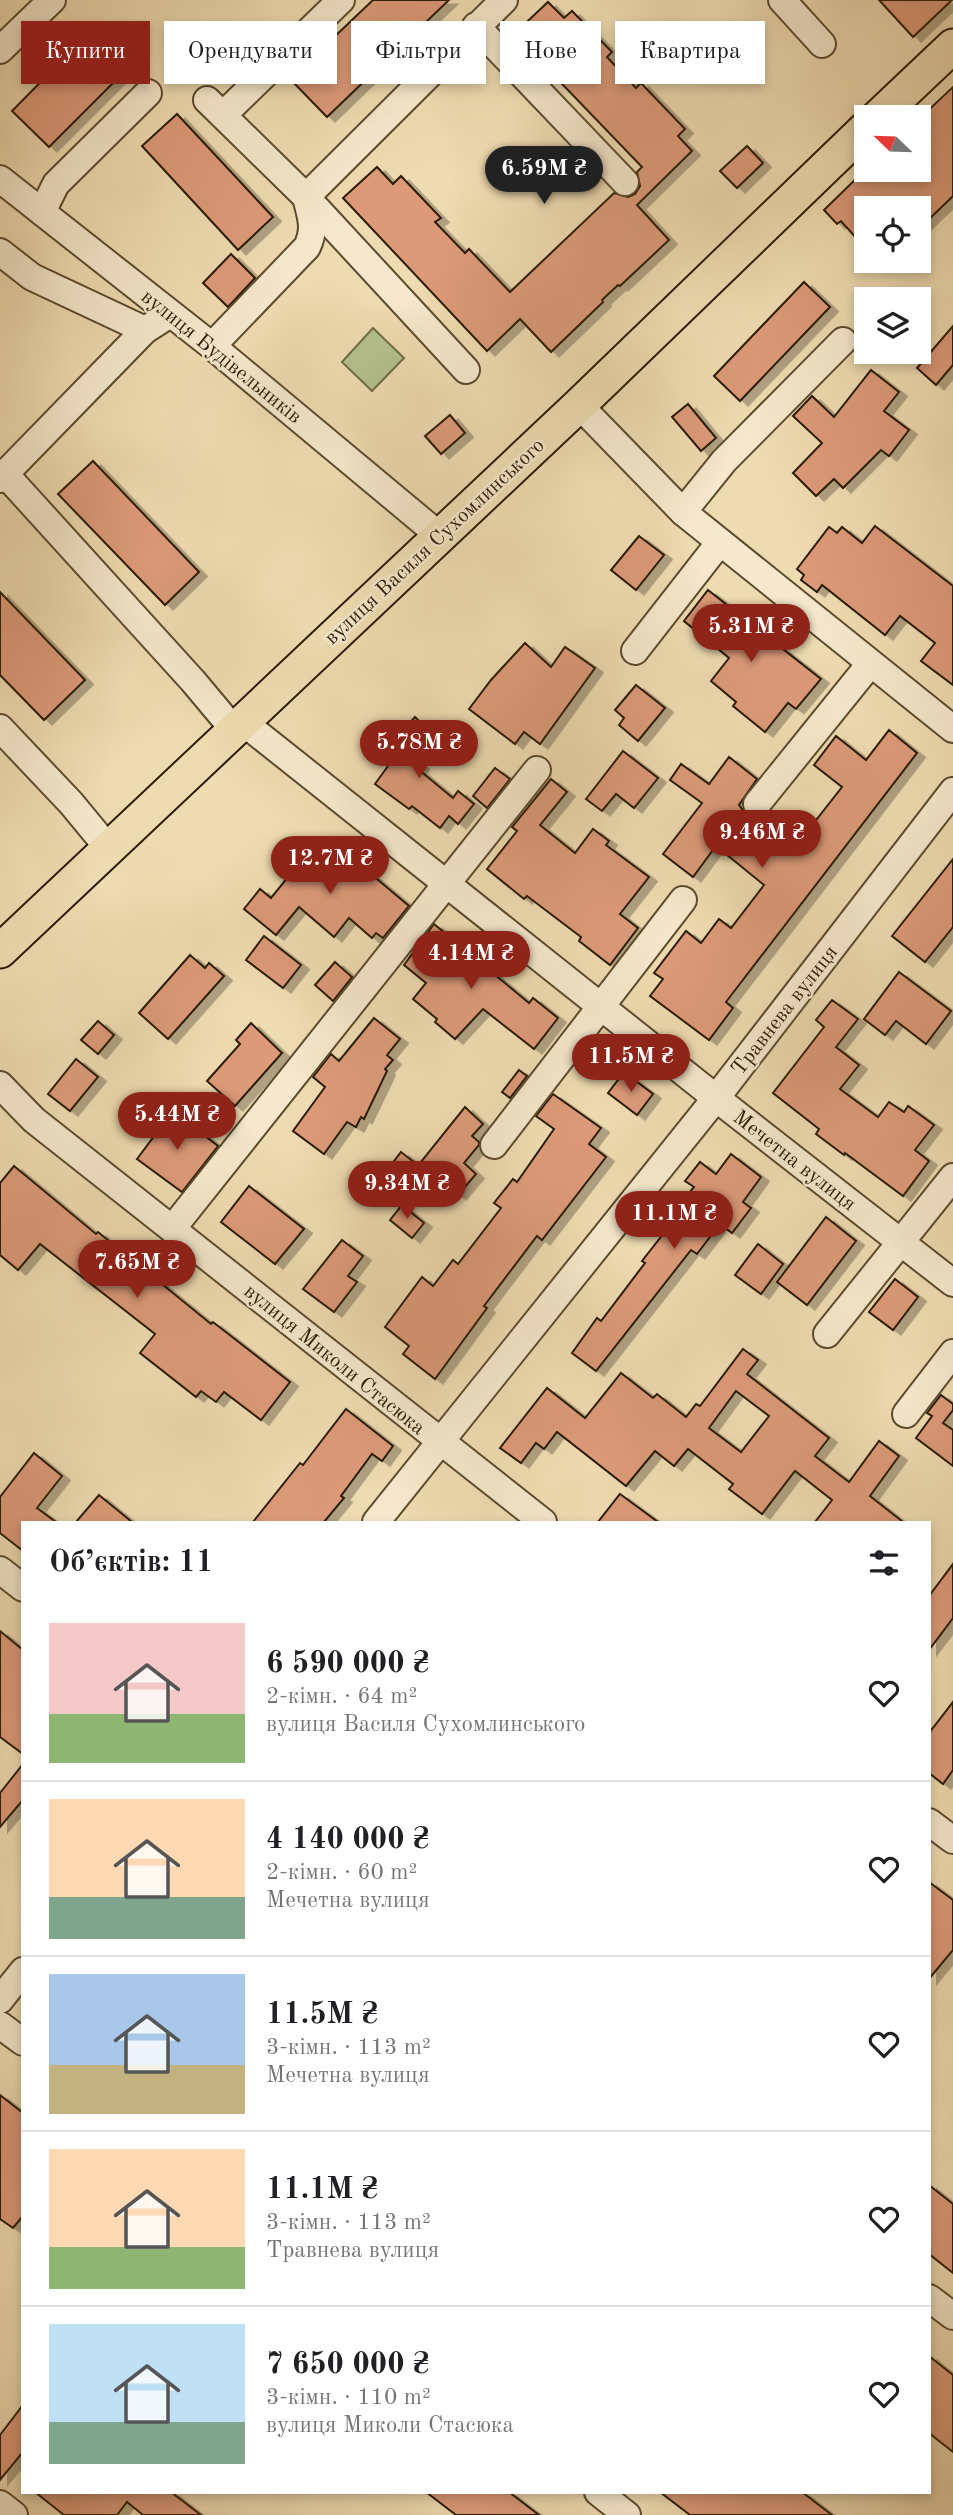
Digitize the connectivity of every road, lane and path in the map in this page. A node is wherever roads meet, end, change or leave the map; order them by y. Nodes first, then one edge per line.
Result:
1 (51, 0) edge
2 (341, 0) edge
3 (503, 0) edge
4 (782, 0) edge
5 (481, 21) edge
6 (486, 36) edge
7 (822, 44) dead end
8 (953, 46) edge
9 (0, 50) edge
10 (418, 84) edge
11 (148, 93) dead end
12 (891, 105) edge
13 (854, 140) edge
14 (0, 179) edge
15 (625, 182) dead end
16 (306, 197) junction
17 (42, 212) junction
18 (0, 252) edge
19 (170, 314) junction
20 (145, 330) junction
21 (843, 341) dead end
22 (212, 346) junction
23 (466, 370) dead end
24 (579, 405) junction
25 (2, 477) edge
26 (683, 512) junction
27 (440, 536) junction
28 (720, 542) junction
29 (635, 651) dead end
30 (870, 664) junction
31 (238, 726) junction
32 (0, 728) edge
33 (953, 729) edge
34 (537, 770) dead end
35 (953, 791) edge
36 (757, 804) dead end
37 (108, 849) junction
38 (446, 884) junction
39 (683, 900) dead end
40 (0, 951) edge
41 (601, 1007) junction
42 (0, 1086) edge
43 (716, 1098) junction
44 (494, 1145) dead end
45 (953, 1177) edge
46 (172, 1229) junction
47 (901, 1242) junction
48 (953, 1283) edge
49 (827, 1334) dead end
50 (953, 1353) edge
51 (906, 1414) dead end
52 (440, 1443) junction
53 (377, 1521) edge
54 (542, 1521) edge
55 (0, 1570) edge
56 (21, 1586) edge
57 (931, 1824) edge
58 (953, 1840) edge
59 (21, 1974) edge
60 (0, 2000) edge
61 (0, 2025) edge
62 (21, 2041) edge
63 (931, 2300) edge
64 (953, 2316) edge
65 (601, 2494) edge
66 (0, 2504) edge
67 (14, 2515) edge
68 (627, 2515) edge

1 - 9 street
2 - 16 street
3 - 5 street
4 - 7 street
6 - 15 street
8 - 12 main road
10 - 16 street
11 - 17 street
13 - 24 main road, вулиця Василя Сухомлинського
14 - 17 street, вулиця Будівельників
16 - 22 street
16 - 23 street
17 - 19 street, вулиця Будівельників
18 - 20 street
19 - 20 street
19 - 22 street, вулиця Будівельників
20 - 25 street
21 - 26 street
22 - 27 street, вулиця Будівельників
24 - 26 street
24 - 27 main road, вулиця Василя Сухомлинського
25 - 31 street, Мечетна вулиця
26 - 28 street
27 - 31 main road, вулиця Василя Сухомлинського
28 - 29 street
28 - 30 street
30 - 33 street
30 - 36 street
31 - 37 main road, вулиця Василя Сухомлинського
31 - 38 street, Мечетна вулиця
32 - 37 street
34 - 38 street
35 - 43 street, Травнева вулиця
37 - 40 main road, вулиця Василя Сухомлинського
38 - 41 street, Мечетна вулиця
38 - 46 street
39 - 41 street
41 - 43 street, Мечетна вулиця
41 - 44 street
42 - 46 street, вулиця Миколи Стасюка
43 - 47 street, Мечетна вулиця
43 - 52 street, Травнева вулиця
45 - 47 street
46 - 52 street, вулиця Миколи Стасюка
47 - 48 street, Мечетна вулиця
47 - 49 street
50 - 51 street
52 - 53 street, Травнева вулиця
52 - 54 street, вулиця Миколи Стасюка
55 - 56 street
57 - 58 street
59 - 60 street
61 - 62 street
63 - 64 street
65 - 68 street
66 - 67 street

